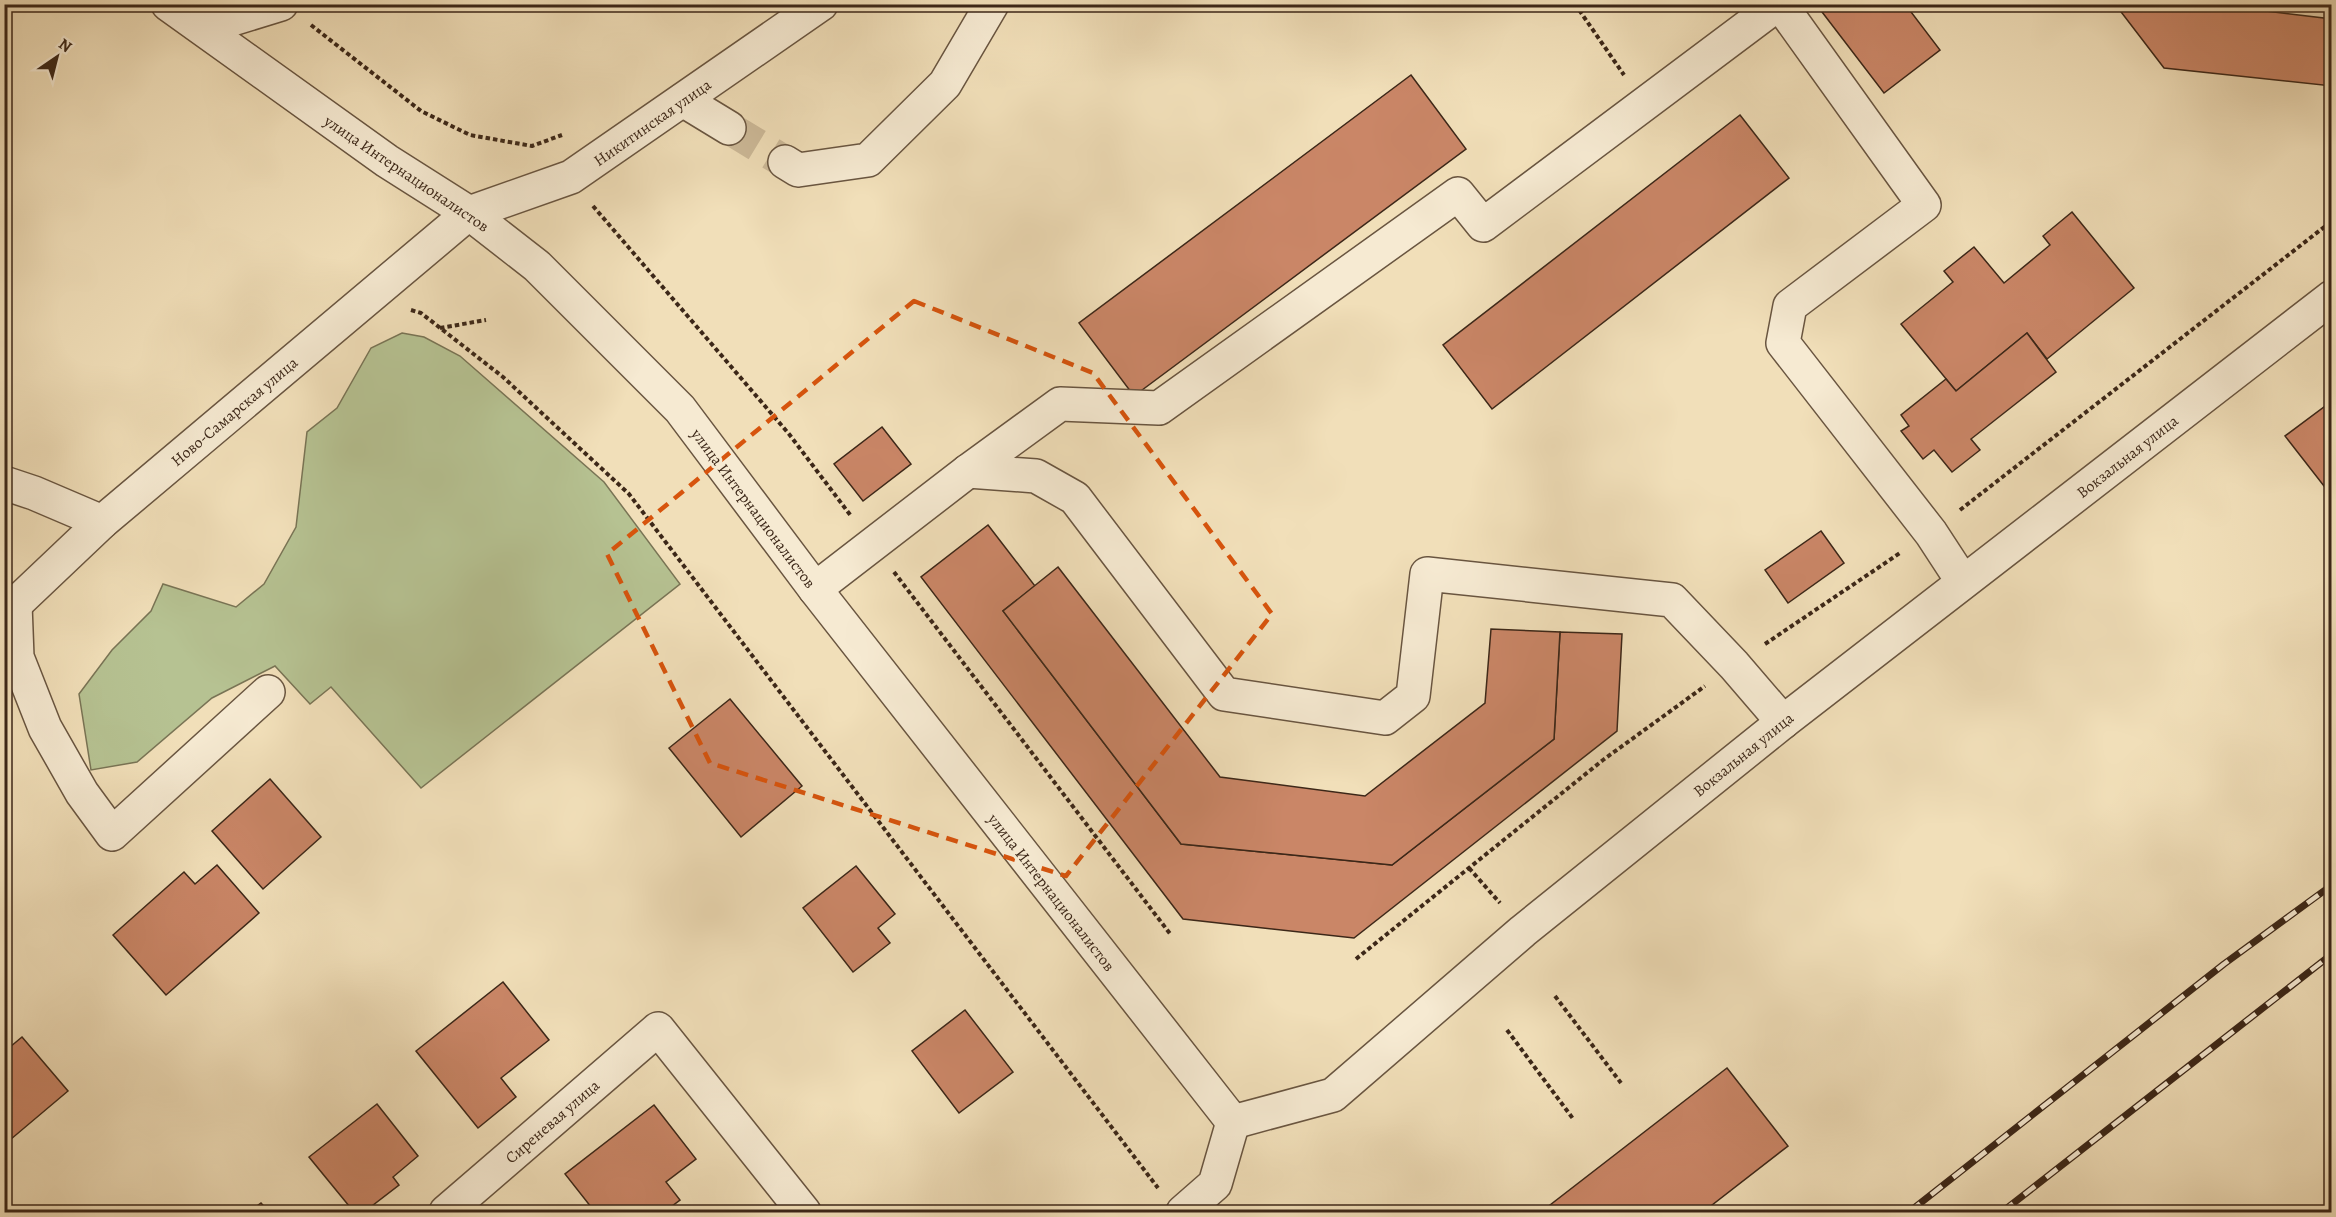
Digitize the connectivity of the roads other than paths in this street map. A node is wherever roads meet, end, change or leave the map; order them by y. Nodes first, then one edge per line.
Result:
1 (168, 4) edge
2 (821, 4) edge
3 (992, 4) edge
4 (1779, 4) edge
5 (292, 12) edge
6 (202, 28) junction
7 (683, 100) junction
8 (729, 128) tunnel mouth
9 (785, 162) tunnel mouth
10 (469, 213) junction
11 (2331, 297) edge
12 (968, 471) junction
13 (4, 483) edge
14 (102, 522) junction
15 (1963, 582) junction
16 (815, 589) junction
17 (10, 609) edge
18 (267, 692) dead end
19 (1783, 722) junction
20 (1233, 1122) junction
21 (1173, 1203) edge
22 (446, 1212) edge
23 (804, 1212) edge

1 - 6 street, улица Интернационалистов
2 - 7 street, Никитинская улица
3 - 9 street
4 - 12 street
4 - 15 street
5 - 6 street
6 - 10 street, улица Интернационалистов
7 - 8 street
7 - 10 street, Никитинская улица
10 - 14 street, Ново-Самарская улица
10 - 16 street, улица Интернационалистов
11 - 15 street, Вокзальная улица
12 - 16 street
12 - 19 street
13 - 14 street
14 - 17 street, Ново-Самарская улица
15 - 19 street, Вокзальная улица
16 - 20 street, улица Интернационалистов
17 - 18 street
19 - 20 street, Вокзальная улица
20 - 21 street
22 - 23 street, Сиреневая улица

